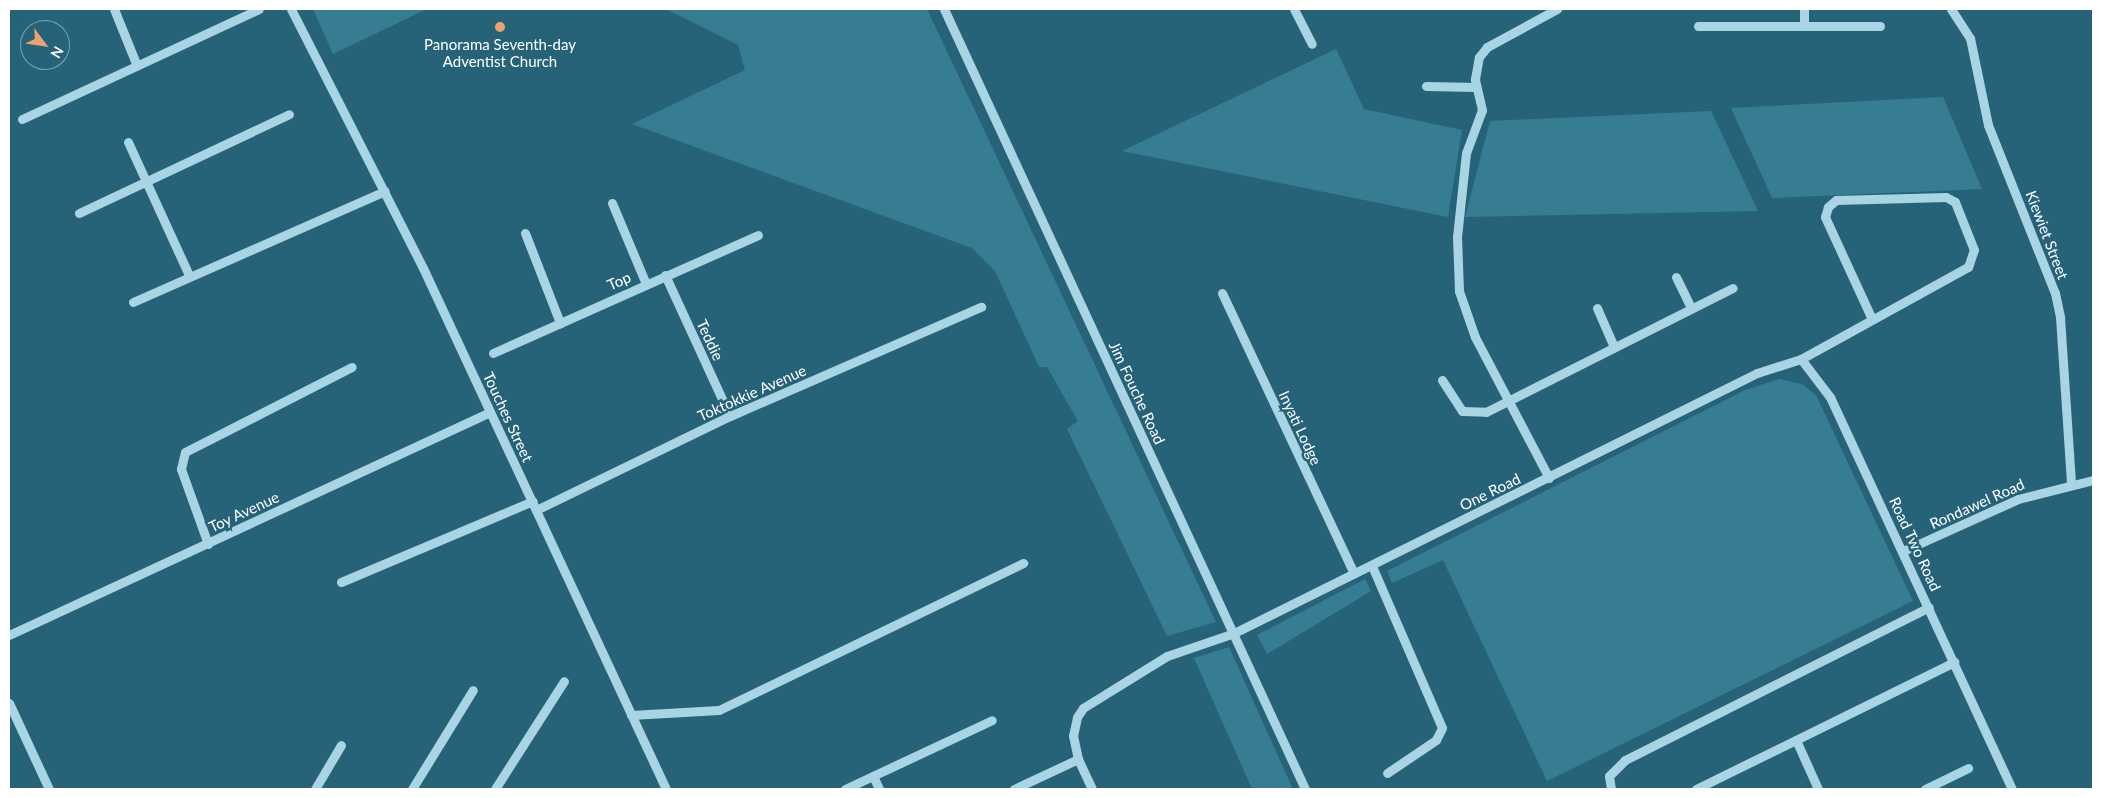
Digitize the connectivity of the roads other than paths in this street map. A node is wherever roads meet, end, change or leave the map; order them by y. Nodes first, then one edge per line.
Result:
1 (114, 9) edge
2 (259, 9) edge
3 (291, 9) edge
4 (944, 9) edge
5 (1294, 9) edge
6 (1558, 9) edge
7 (1804, 9) edge
8 (1951, 9) edge
9 (1698, 26) dead end
10 (1804, 26) junction
11 (1880, 26) dead end
12 (1312, 44) dead end
13 (137, 66) junction
14 (1426, 86) dead end
15 (1476, 87) junction
16 (289, 114) dead end
17 (22, 120) dead end
18 (128, 142) dead end
19 (146, 182) junction
20 (386, 191) junction
21 (612, 203) dead end
22 (79, 213) dead end
23 (525, 233) dead end
24 (758, 235) dead end
25 (189, 275) junction
26 (665, 276) junction
27 (1676, 277) dead end
28 (646, 284) junction
29 (1733, 288) dead end
30 (1222, 293) dead end
31 (133, 302) dead end
32 (981, 307) dead end
33 (1597, 308) dead end
34 (1691, 308) junction
35 (1871, 317) junction
36 (560, 323) junction
37 (1614, 347) junction
38 (493, 353) dead end
39 (1801, 360) junction
40 (352, 367) dead end
41 (1442, 380) dead end
42 (1508, 400) junction
43 (490, 412) junction
44 (730, 416) junction
45 (1549, 478) junction
46 (2093, 480) edge
47 (2071, 483) junction
48 (535, 505) junction
49 (208, 544) junction
50 (1903, 552) junction
51 (1023, 564) dead end
52 (1372, 566) junction
53 (1354, 574) junction
54 (341, 582) dead end
55 (1929, 607) junction
56 (1234, 633) junction
57 (9, 635) edge
58 (1954, 662) junction
59 (564, 681) dead end
60 (474, 690) dead end
61 (9, 703) edge
62 (631, 715) junction
63 (992, 720) dead end
64 (1796, 740) junction
65 (341, 745) dead end
66 (1078, 759) junction
67 (1968, 768) dead end
68 (1387, 773) dead end
69 (873, 776) junction
70 (49, 789) edge
71 (315, 789) edge
72 (412, 789) edge
73 (495, 789) edge
74 (666, 789) edge
75 (845, 789) edge
76 (878, 789) edge
77 (1014, 789) edge
78 (1092, 789) edge
79 (1306, 789) edge
80 (1611, 789) edge
81 (1696, 789) edge
82 (1818, 789) edge
83 (1925, 789) edge
84 (2012, 789) edge

1 - 13 street
2 - 13 street
3 - 20 street, Touches Street
4 - 56 street, Jim Fouche Road
5 - 12 street
6 - 15 street
7 - 10 street
8 - 47 street, Kiewiet Street
9 - 10 street
10 - 11 street
13 - 17 street
14 - 15 street
15 - 42 street
16 - 19 street
18 - 19 street
19 - 22 street
19 - 25 street
20 - 25 street
20 - 43 street, Touches Street
21 - 28 street
23 - 36 street
24 - 26 street, Top
25 - 31 street
26 - 28 street, Top
26 - 44 street, Teddie
27 - 34 street
28 - 36 street, Top
29 - 34 street
30 - 53 street, Inyati Lodge
32 - 44 street, Toktokkie Avenue
33 - 37 street
34 - 37 street
35 - 35 street
35 - 39 street
36 - 38 street, Top
37 - 42 street
39 - 45 street, One Road
39 - 50 street, Road Two Road
40 - 49 street
41 - 42 street
42 - 45 street
43 - 48 street, Touches Street
43 - 49 street, Toy Avenue
44 - 48 street, Toktokkie Avenue
45 - 52 street, One Road
46 - 47 street, Rondawel Road
47 - 50 street, Rondawel Road
48 - 54 street, Toktokkie Avenue
48 - 62 street, Touches Street
49 - 57 street, Toy Avenue
50 - 55 street, Road Two Road
51 - 62 street
52 - 53 street, One Road
52 - 68 street
53 - 56 street, One Road
55 - 58 street, Road Two Road
55 - 80 street
56 - 66 street, One Road
56 - 79 street, Jim Fouche Road
58 - 64 street
58 - 84 street, Road Two Road
59 - 73 street
60 - 72 street
61 - 70 street
62 - 74 street, Touches Street
63 - 69 street
64 - 81 street
64 - 82 street
65 - 71 street
66 - 77 street
66 - 78 street, One Road
67 - 83 street
69 - 75 street
69 - 76 street

